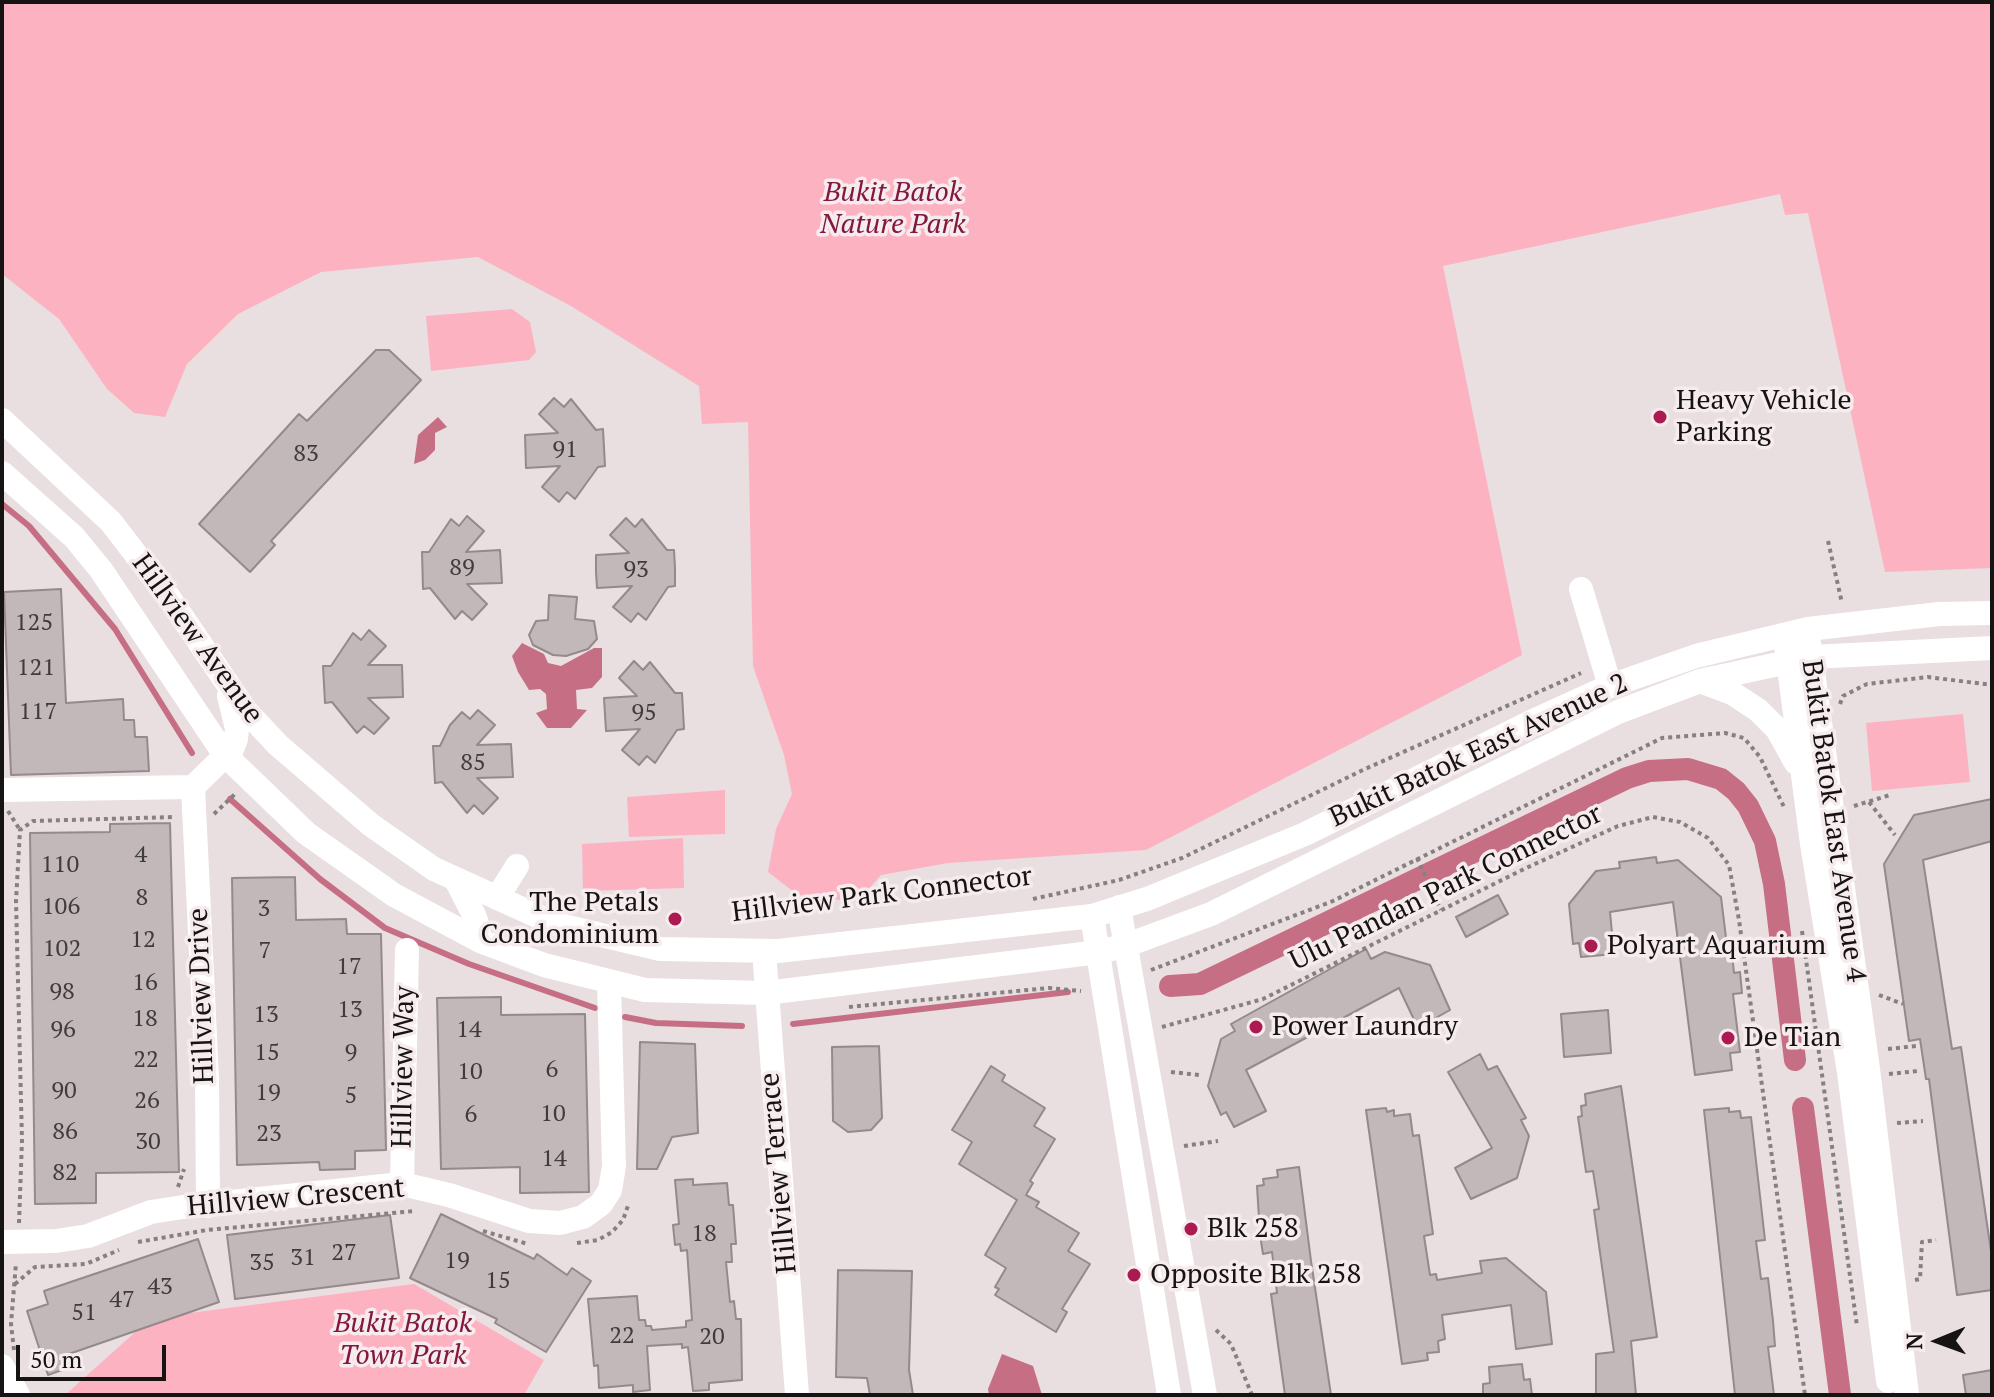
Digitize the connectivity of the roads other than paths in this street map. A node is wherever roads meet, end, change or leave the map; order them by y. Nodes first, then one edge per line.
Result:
1 (2, 420) edge
2 (2, 473) edge
3 (141, 549) junction
4 (1581, 589) dead end
5 (1992, 613) edge
6 (134, 617) junction
7 (1796, 631) junction
8 (1992, 648) edge
9 (1799, 659) junction
10 (1700, 681) junction
11 (226, 686) junction
12 (1610, 686) junction
13 (225, 755) junction
14 (290, 756) junction
15 (1803, 776) junction
16 (193, 787) junction
17 (5, 800) edge
18 (517, 866) dead end
19 (456, 880) junction
20 (513, 901) junction
21 (1119, 907) junction
22 (1092, 916) junction
23 (477, 939) junction
24 (1127, 945) junction
25 (407, 950) dead end
26 (764, 951) junction
27 (1099, 952) junction
28 (609, 983) junction
29 (766, 993) junction
30 (402, 1184) junction
31 (208, 1206) junction
32 (10, 1241) edge
33 (8, 1359) edge
34 (18, 1395) edge
35 (797, 1395) edge
36 (1169, 1395) edge
37 (1205, 1395) edge
38 (1890, 1395) edge
39 (1907, 1395) edge

1 - 3 street, Hillview Avenue
2 - 6 street, Hillview Avenue
3 - 6 street
3 - 11 street, Hillview Avenue
4 - 12 street
5 - 7 street, Bukit Batok East Avenue 2
6 - 13 street, Hillview Avenue
7 - 9 street, Bukit Batok East Avenue 4
7 - 12 street, Bukit Batok East Avenue 2
8 - 9 street, Bukit Batok East Avenue 2
9 - 10 street, Bukit Batok East Avenue 2
9 - 15 street, Bukit Batok East Avenue 4
9 - 39 street, Bukit Batok East Avenue 4
10 - 15 street
10 - 24 street, Bukit Batok East Avenue 2
11 - 13 street
11 - 14 street, Hillview Avenue
12 - 21 street, Bukit Batok East Avenue 2
13 - 14 street
13 - 16 street
13 - 23 street, Hillview Avenue
14 - 19 street, Hillview Avenue
15 - 38 street, Bukit Batok East Avenue 4
16 - 17 street
16 - 31 street, Hillview Drive
18 - 20 street
19 - 20 street, Hillview Avenue
19 - 23 street
20 - 26 street, Hillview Avenue
21 - 22 street, Bukit Batok East Avenue 2
21 - 24 street
22 - 26 street, Bukit Batok East Avenue 2
22 - 27 street
23 - 28 street, Hillview Avenue
24 - 27 street, Bukit Batok East Avenue 2
24 - 37 street
25 - 30 street, Hillview Way
26 - 29 street, Hillview Terrace
27 - 29 street, Bukit Batok East Avenue 2
27 - 36 street
28 - 29 street, Hillview Avenue
28 - 30 street, Hillview Crescent
29 - 35 street, Hillview Terrace
30 - 31 street, Hillview Crescent
31 - 32 street, Hillview Crescent
33 - 34 street

